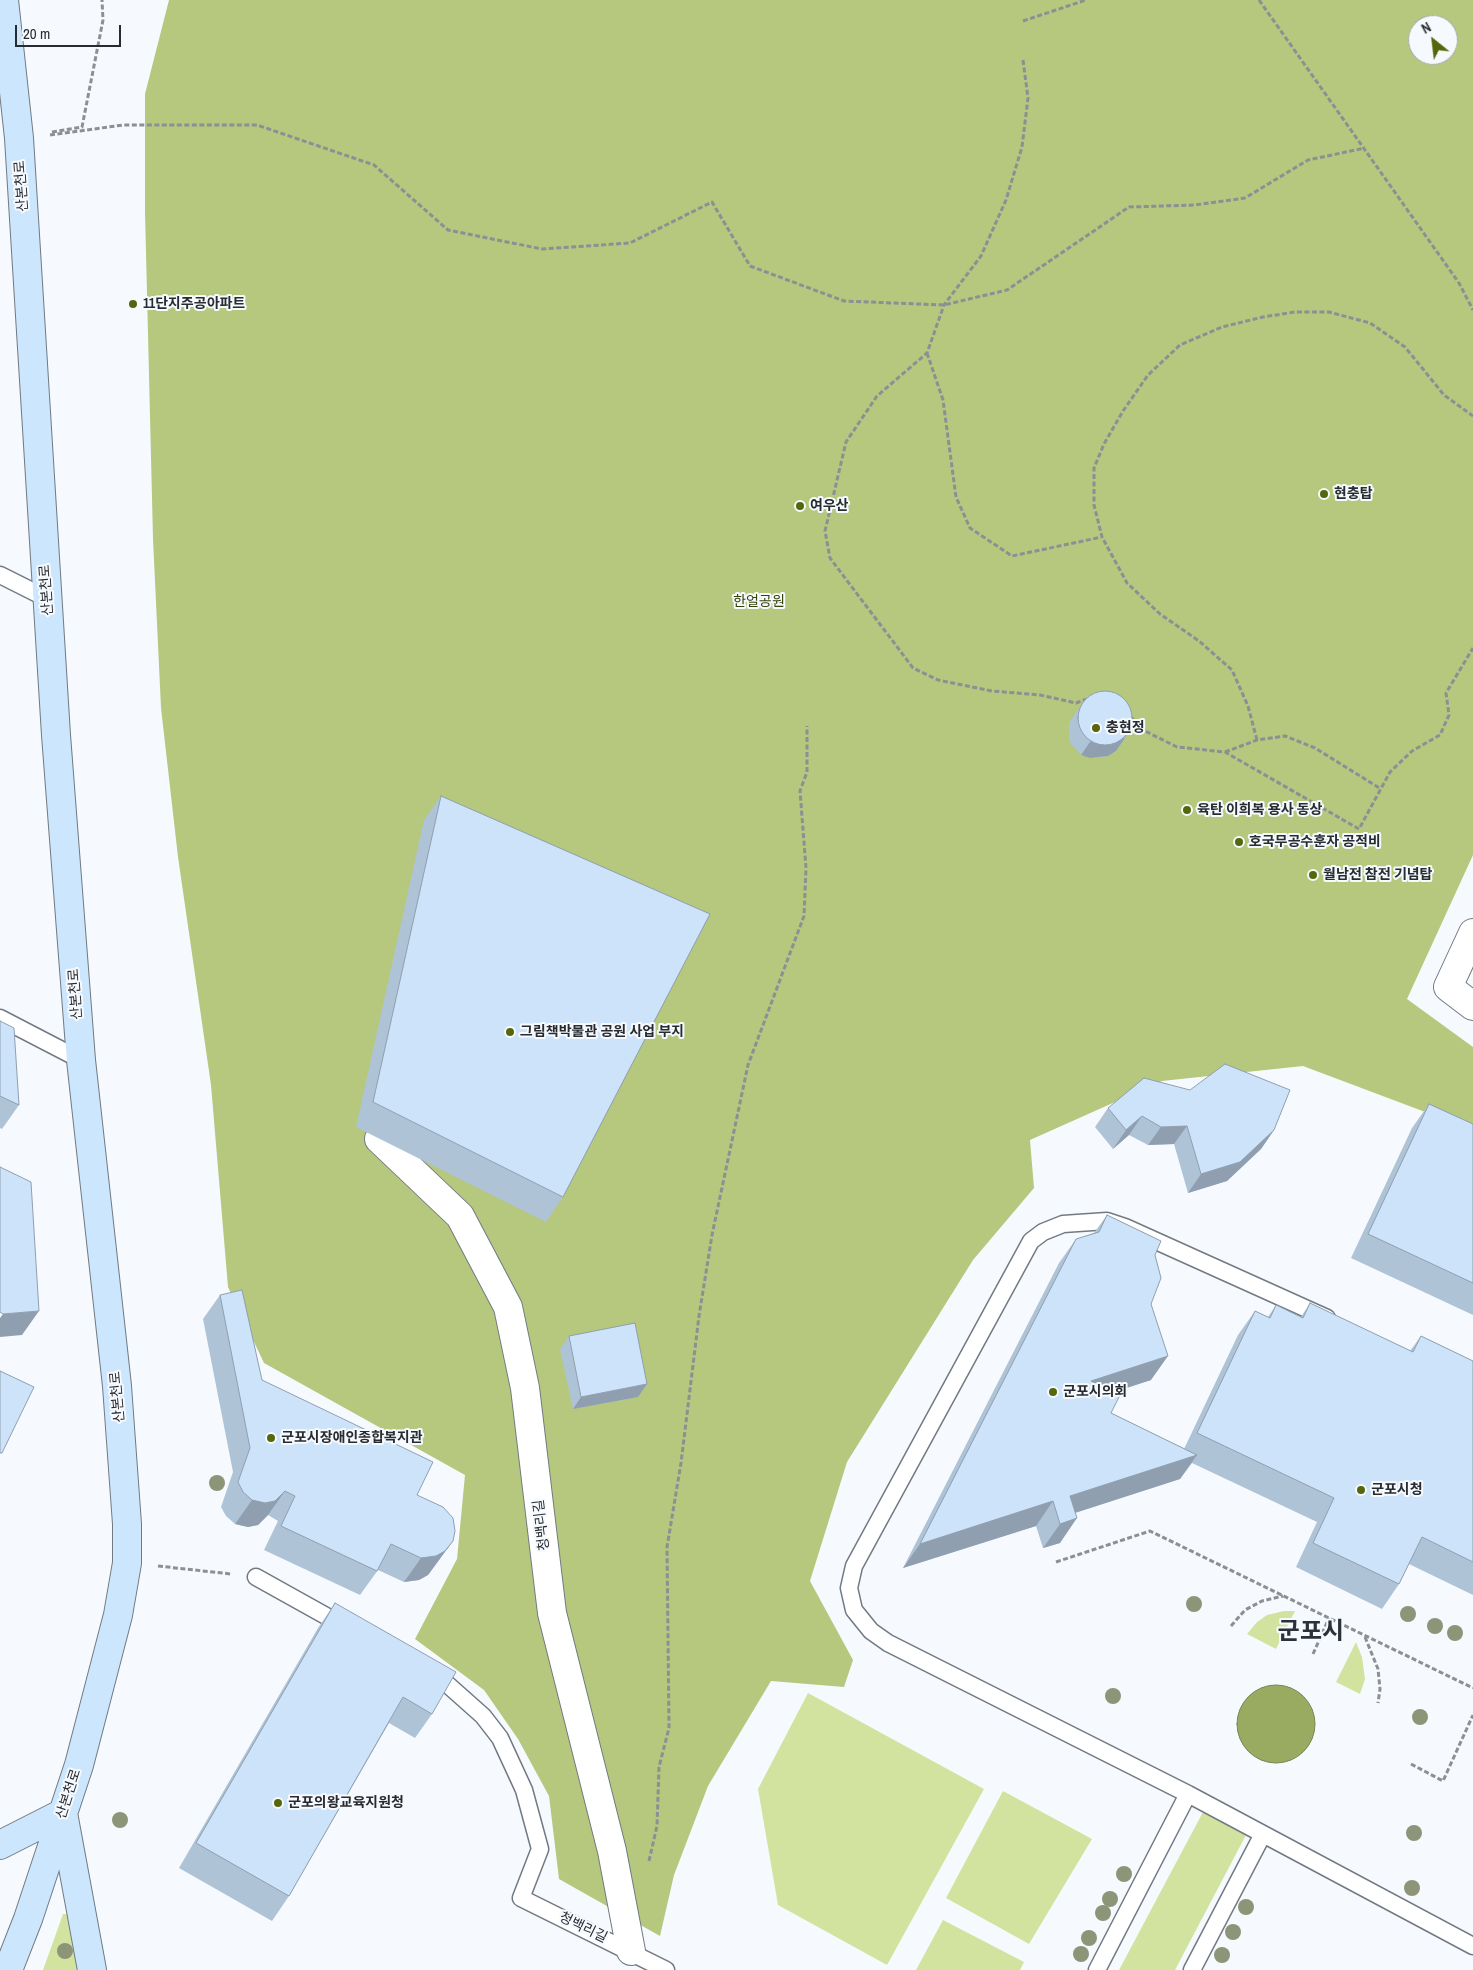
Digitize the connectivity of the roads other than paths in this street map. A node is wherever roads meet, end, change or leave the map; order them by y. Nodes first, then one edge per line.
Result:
1 (4, 0) edge
2 (0, 575) edge
3 (48, 598) junction
4 (1473, 933) edge
5 (1473, 1006) edge
6 (0, 1018) edge
7 (81, 1060) junction
8 (379, 1139) edge
9 (1339, 1324) edge
10 (256, 1577) dead end
11 (360, 1635) edge
12 (421, 1669) edge
13 (1188, 1794) junction
14 (63, 1813) junction
15 (1263, 1834) junction
16 (0, 1845) edge
17 (1473, 1946) edge
18 (631, 1951) junction
19 (8, 1970) edge
20 (92, 1970) edge
21 (666, 1970) edge
22 (1097, 1970) edge
23 (1192, 1970) edge

1 - 3 street, 산본천로
2 - 3 lane
3 - 7 street, 산본천로
4 - 5 street
6 - 7 lane
7 - 14 street, 산본천로
8 - 18 street, 청백리길
9 - 13 lane
10 - 11 lane
12 - 18 lane, 청백리길
13 - 15 lane
13 - 22 lane
14 - 16 street
14 - 19 street, 산본천로
14 - 20 street
15 - 17 lane
15 - 23 lane
18 - 21 lane, 청백리길

